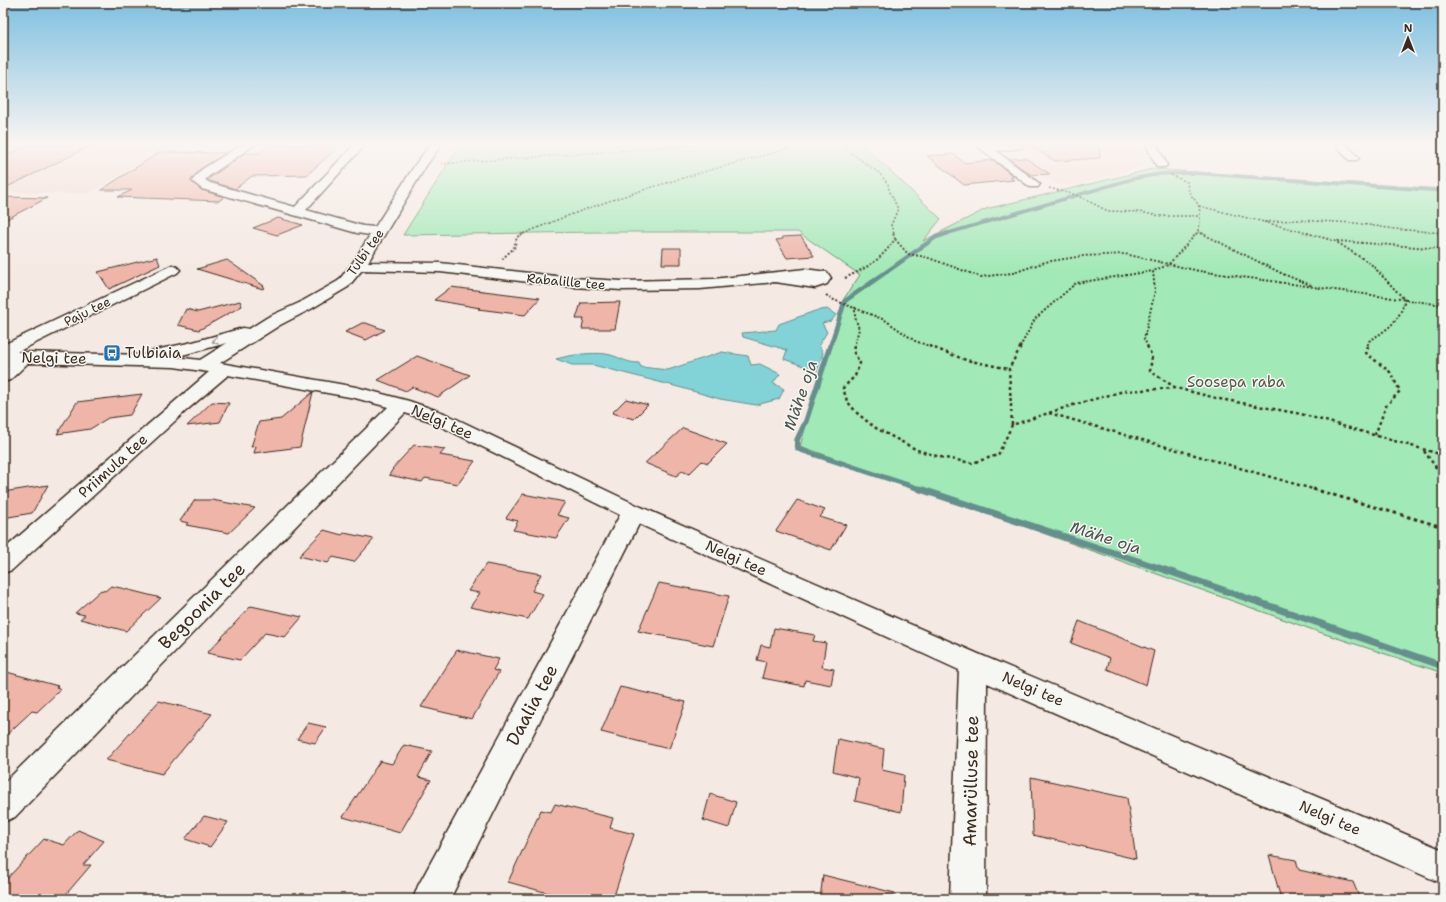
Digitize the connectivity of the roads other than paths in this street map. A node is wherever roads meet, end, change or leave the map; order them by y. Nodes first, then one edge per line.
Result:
1 (210, 187) edge
2 (321, 187) edge
3 (407, 187) edge
4 (298, 212) junction
5 (379, 232) junction
6 (358, 266) junction
7 (172, 270) dead end
8 (774, 278) dead end
9 (266, 326) junction
10 (3, 352) edge
11 (3, 357) edge
12 (24, 357) junction
13 (134, 360) junction
14 (213, 367) junction
15 (3, 376) edge
16 (402, 405) junction
17 (633, 512) junction
18 (3, 564) edge
19 (973, 664) junction
20 (3, 806) edge
21 (1443, 867) edge
22 (431, 899) edge
23 (968, 899) edge

1 - 4 street
2 - 4 street
3 - 5 street, Tulbi tee
4 - 5 street
5 - 6 street, Tulbi tee
6 - 8 street, Rabalille tee
6 - 9 street, Tulbi tee
7 - 10 street, Paju tee
9 -> 13 street
9 - 14 street, Tulbi tee
11 - 12 street, Nelgi tee
12 - 13 street, Nelgi tee
12 - 15 street
13 - 14 street, Nelgi tee
14 - 16 street, Nelgi tee
14 - 18 street, Priimula tee
16 - 17 street, Nelgi tee
16 - 20 street, Begoonia tee
17 - 19 street, Nelgi tee
17 - 22 street, Daalia tee
19 - 21 street, Nelgi tee
19 - 23 street, Amarülluse tee

